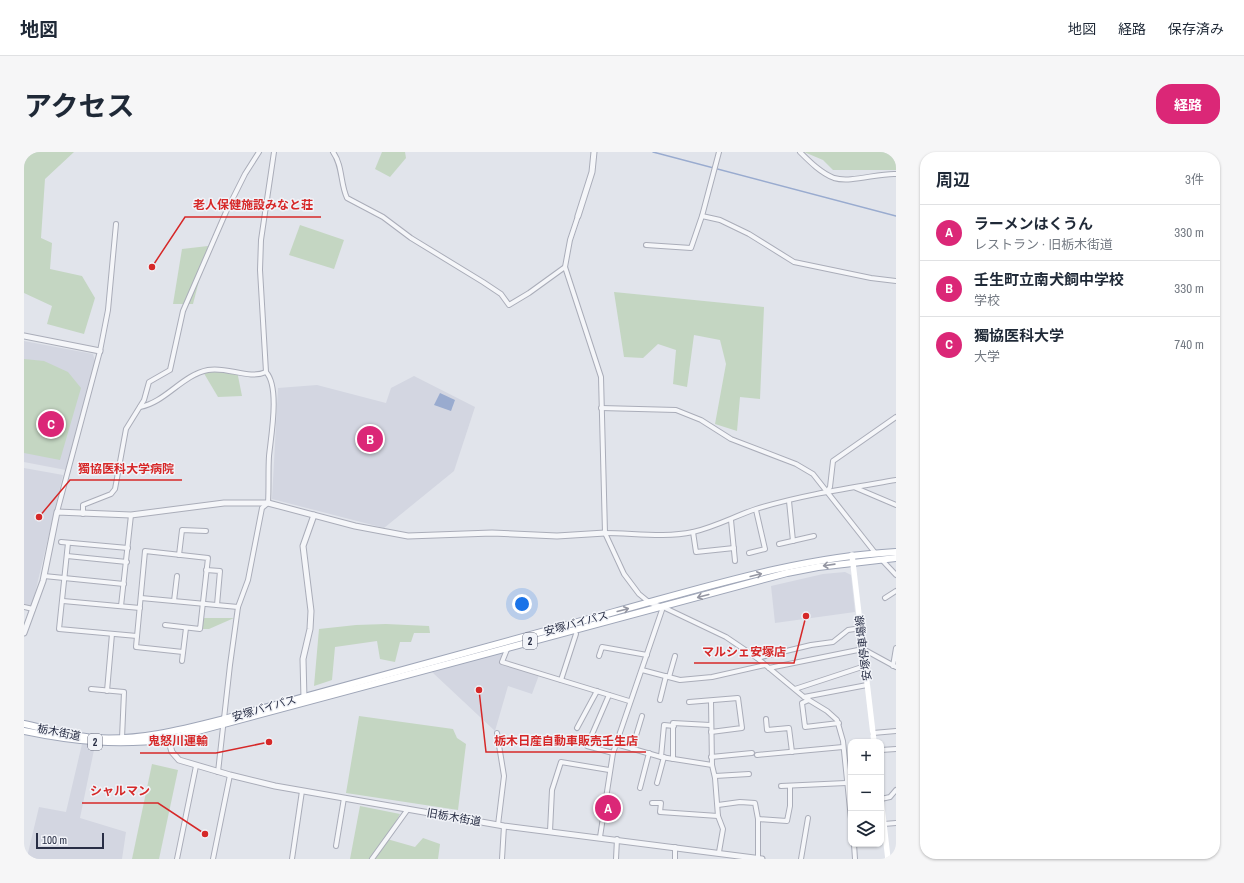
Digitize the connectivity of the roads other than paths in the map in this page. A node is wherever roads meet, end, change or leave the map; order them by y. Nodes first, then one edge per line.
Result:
1 (259, 152) edge
2 (274, 152) edge
3 (333, 152) edge
4 (594, 152) edge
5 (719, 152) edge
6 (800, 152) edge
7 (896, 174) edge
8 (578, 216) joint
9 (702, 216) junction
10 (116, 224) dead end
11 (646, 245) dead end
12 (565, 267) junction
13 (896, 281) edge
14 (24, 336) edge
15 (100, 351) junction
16 (266, 372) junction
17 (140, 406) junction
18 (601, 408) junction
19 (896, 417) edge
20 (896, 480) edge
21 (854, 487) junction
22 (827, 492) junction
23 (789, 501) junction
24 (268, 503) junction
25 (896, 504) edge
26 (756, 510) junction
27 (57, 512) junction
28 (83, 514) junction
29 (131, 514) junction
30 (314, 515) junction
31 (731, 520) junction
32 (206, 531) dead end
33 (693, 532) junction
34 (605, 533) junction
35 (814, 536) dead end
36 (793, 541) junction
37 (61, 542) dead end
38 (68, 543) junction
39 (779, 544) dead end
40 (128, 548) junction
41 (734, 548) junction
42 (896, 552) edge
43 (749, 553) dead end
44 (874, 553) junction
45 (179, 555) junction
46 (852, 555) junction
47 (67, 556) junction
48 (896, 558) edge
49 (881, 559) junction
50 (127, 562) junction
51 (735, 562) dead end
52 (853, 562) junction
53 (206, 570) junction
54 (896, 574) edge
55 (44, 576) junction
56 (176, 576) dead end
57 (65, 578) junction
58 (124, 584) junction
59 (896, 591) edge
60 (141, 598) junction
61 (885, 598) dead end
62 (63, 600) junction
63 (174, 601) junction
64 (650, 602) junction
65 (202, 604) junction
66 (217, 605) junction
67 (122, 606) junction
68 (663, 606) junction
69 (24, 607) edge
70 (238, 607) junction
71 (140, 608) junction
72 (33, 609) junction
73 (165, 625) dead end
74 (186, 628) junction
75 (861, 628) junction
76 (24, 633) edge
77 (112, 634) junction
78 (576, 634) dead end
79 (136, 636) junction
80 (508, 647) junction
81 (896, 648) edge
82 (863, 649) junction
83 (183, 652) junction
84 (647, 655) junction
85 (599, 656) dead end
86 (675, 656) dead end
87 (757, 658) junction
88 (182, 661) dead end
89 (767, 666) junction
90 (865, 666) junction
91 (894, 666) edge
92 (642, 670) junction
93 (668, 676) junction
94 (561, 680) junction
95 (867, 685) junction
96 (91, 689) dead end
97 (795, 689) junction
98 (107, 691) junction
99 (597, 691) junction
100 (609, 695) junction
101 (804, 697) junction
102 (304, 700) junction
103 (660, 700) dead end
104 (809, 700) junction
105 (629, 701) junction
106 (711, 701) junction
107 (689, 702) dead end
108 (642, 716) dead end
109 (766, 719) dead end
110 (224, 722) junction
111 (839, 723) junction
112 (24, 724) edge
113 (710, 725) junction
114 (674, 726) junction
115 (577, 728) dead end
116 (24, 731) edge
117 (711, 732) junction
118 (896, 732) edge
119 (497, 733) dead end
120 (873, 733) junction
121 (167, 736) junction
122 (122, 738) junction
123 (874, 739) edge
124 (616, 744) junction
125 (843, 747) junction
126 (632, 749) junction
127 (896, 749) edge
128 (884, 750) edge
129 (792, 752) junction
130 (613, 753) junction
131 (649, 753) junction
132 (752, 753) dead end
133 (757, 755) dead end
134 (662, 757) junction
135 (711, 757) junction
136 (673, 759) junction
137 (712, 765) junction
138 (196, 766) junction
139 (609, 770) junction
140 (218, 772) junction
141 (749, 774) dead end
142 (230, 775) junction
143 (715, 776) junction
144 (846, 782) junction
145 (657, 783) dead end
146 (781, 786) dead end
147 (790, 786) junction
148 (640, 788) dead end
149 (848, 790) edge
150 (896, 790) edge
151 (302, 791) junction
152 (344, 798) junction
153 (884, 799) edge
154 (652, 803) dead end
155 (718, 805) junction
156 (408, 809) junction
157 (718, 816) junction
158 (808, 818) dead end
159 (758, 819) junction
160 (896, 823) edge
161 (884, 824) joint
162 (498, 825) junction
163 (504, 826) junction
164 (550, 831) junction
165 (600, 837) junction
166 (617, 839) junction
167 (336, 846) dead end
168 (675, 847) junction
169 (854, 847) edge
170 (719, 852) junction
171 (177, 859) edge
172 (213, 859) edge
173 (292, 859) edge
174 (372, 859) edge
175 (502, 859) edge
176 (616, 859) edge
177 (675, 859) edge
178 (760, 859) edge
179 (801, 859) edge
180 (855, 859) edge
181 (888, 859) edge

1 - 17 street
2 - 16 street
3 - 12 street
4 - 8 street
5 - 9 street
6 - 7 street
8 - 12 street
9 - 11 street
9 - 13 street
10 - 15 street
12 - 18 street
14 - 15 street
15 - 27 street
16 - 17 street
16 - 24 street
17 - 28 street
18 - 22 street
18 - 34 street
19 - 22 street
20 - 21 street
21 - 22 street
21 - 25 street
22 - 23 street
22 - 44 street
23 - 26 street
23 - 36 street
24 - 29 street
24 - 30 street
24 - 70 street
26 - 31 street
26 - 43 street
27 - 28 street
27 - 55 street
28 - 29 street
29 - 40 street
30 - 34 street
30 - 102 street
31 - 33 street
31 - 41 street
32 - 45 street
33 - 34 street
33 - 41 street
34 - 64 street
35 - 36 street
36 - 39 street
37 - 38 street
38 - 40 street
38 - 47 street
40 - 50 street
41 - 51 street
42 - 44 main road, 安塚バイパス / 2
44 - 46 main road, 安塚バイパス / 2
44 - 49 street
45 - 53 street
45 - 60 street
46 - 52 main road, 安塚停車場線
64 -> 46 main road, 安塚バイパス / 2
47 - 50 street
47 - 57 street
48 - 49 main road, 安塚バイパス / 2
49 - 52 main road, 安塚バイパス / 2
49 - 54 street
50 - 58 street
52 -> 68 main road, 安塚バイパス / 2
52 - 75 main road, 安塚停車場線
53 - 65 street
53 - 66 street
55 - 57 street
55 - 72 street
56 - 63 street
57 - 58 street
57 - 62 street
58 - 67 street
59 - 61 street
60 - 63 street
60 - 71 street
62 - 67 street
62 - 77 street
63 - 65 street
64 - 68 street
102 -> 64 main road, 安塚バイパス / 2
65 - 66 street
65 - 74 street
66 - 70 street
67 - 71 street
68 - 80 main road, 安塚バイパス / 2
68 - 84 street
68 - 87 street
69 - 72 street
70 - 110 street
71 - 79 street
72 - 76 street
73 - 74 street
74 - 83 street
75 - 82 main road, 安塚停車場線
75 - 87 street
77 - 79 street
77 - 98 street
78 - 94 street
79 - 83 street
80 - 94 street
80 - 102 main road, 安塚バイパス / 2
81 - 91 street
82 - 89 street
82 - 90 main road, 安塚停車場線
82 - 91 street
83 - 88 street
84 - 85 street
84 - 92 street
86 - 93 street
87 - 89 street
89 - 93 street
89 - 97 street
90 - 95 main road, 安塚停車場線
90 - 97 street
92 - 93 street
92 - 105 street
93 - 103 street
94 - 99 street
95 - 101 street
95 - 120 main road, 安塚停車場線
96 - 98 street
97 - 101 street
98 - 122 street
99 - 100 street
99 - 115 street
100 - 105 street
100 - 130 street
101 - 104 street
102 - 110 main road, 安塚バイパス / 2
104 - 111 street
104 - 111 street
105 - 124 street
106 - 107 street
106 - 113 street
106 - 117 street
108 - 126 street
109 - 129 street
110 - 121 main road, 安塚バイパス / 2
110 - 140 street
111 - 125 street
112 - 122 main road, 栃木街道 / 2
113 - 114 street
113 - 117 street
114 - 134 street
114 - 136 street
116 - 121 main road, 栃木街道 / 2
117 - 135 street
118 - 120 street
119 - 162 street
120 - 123 main road, 安塚停車場線
121 - 122 main road, 栃木街道 / 2
121 - 138 street, 旧栃木街道
124 - 126 street
124 - 130 street
125 - 129 street
125 - 144 street
126 - 131 street
127 - 128 street
129 - 133 street
130 - 139 street
131 - 134 street
131 - 148 street
132 - 135 street
134 - 136 street
134 - 145 street
135 - 137 street
136 - 137 street
137 - 143 street
138 - 140 street, 旧栃木街道
138 - 171 street
139 - 164 street
139 - 165 street
140 - 142 street, 旧栃木街道
141 - 143 street
142 - 151 street, 旧栃木街道
142 - 172 street
143 - 155 street
144 - 147 street
144 - 149 street
146 - 147 street
147 - 159 street
150 - 153 street
151 - 152 street, 旧栃木街道
151 - 173 street
152 - 156 street, 旧栃木街道
152 - 167 street
154 - 157 street
155 - 157 street
155 - 159 street
156 - 162 street, 旧栃木街道
156 - 174 street
157 - 170 street
158 - 179 street
159 - 178 street
160 - 161 street
161 - 181 main road
162 - 163 street, 旧栃木街道
163 - 164 street, 旧栃木街道
163 - 175 street
164 - 165 street, 旧栃木街道
165 - 166 street, 旧栃木街道
166 - 168 street, 旧栃木街道
166 - 176 street
168 - 170 street, 旧栃木街道
168 - 177 street
169 - 180 street
170 - 178 street, 旧栃木街道

